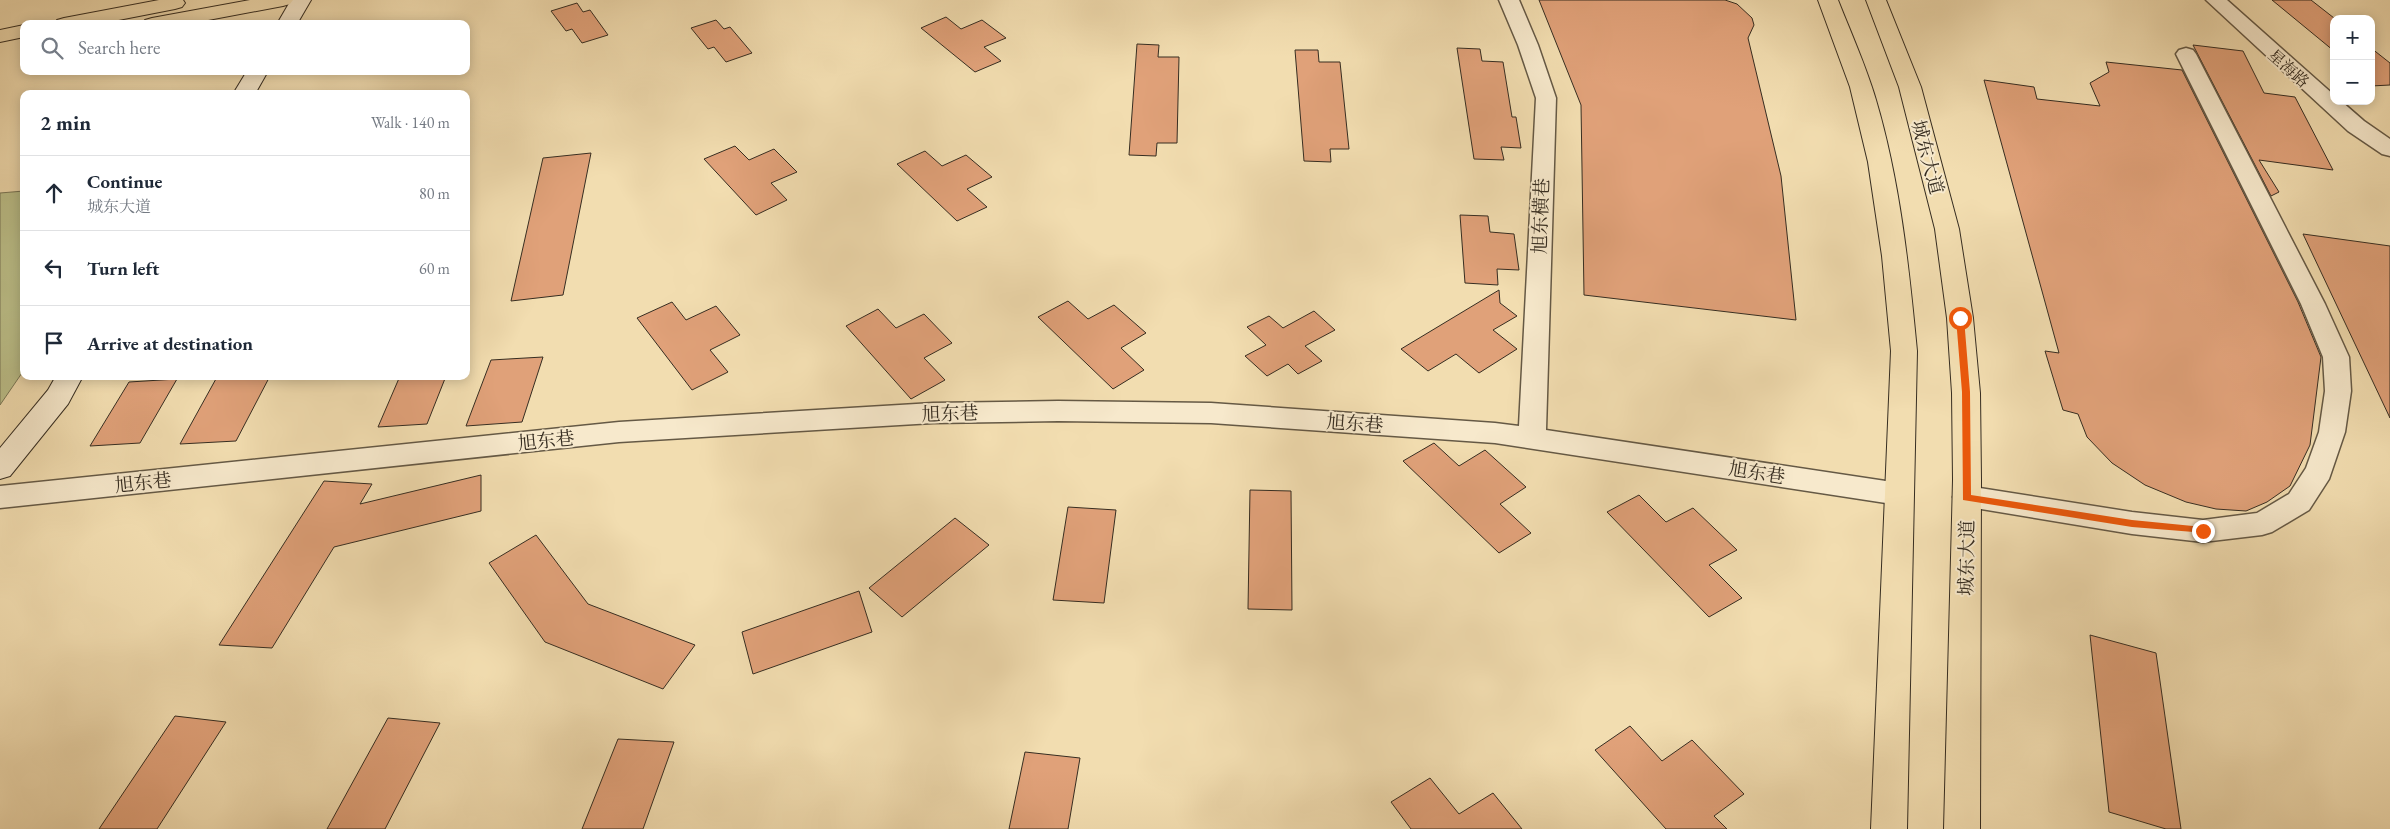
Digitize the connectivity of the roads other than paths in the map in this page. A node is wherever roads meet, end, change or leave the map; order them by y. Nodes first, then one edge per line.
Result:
1 (191, 0) edge
2 (283, 0) edge
3 (302, 0) edge
4 (1509, 0) edge
5 (1828, 0) edge
6 (1876, 0) edge
7 (2216, 0) edge
8 (85, 20) edge
9 (174, 20) edge
10 (290, 20) edge
11 (20, 32) edge
12 (0, 36) edge
13 (20, 48) edge
14 (0, 51) edge
15 (2186, 54) dead end
16 (256, 75) edge
17 (246, 90) edge
18 (2390, 149) edge
19 (68, 380) edge
20 (1532, 438) junction
21 (0, 468) edge
22 (1899, 494) junction
23 (0, 497) edge
24 (1966, 497) junction
25 (1889, 829) edge
26 (1962, 829) edge

1 - 8 main road
2 - 9 main road
3 - 10 street
4 - 20 street, 旭东横巷
5 - 22 main road
6 - 24 main road, 城东大道
7 - 18 street, 星海路
11 - 12 main road
13 - 14 main road
15 - 24 street
16 - 17 street
19 - 21 street
20 - 22 street, 旭东巷
20 - 23 street, 旭东巷
22 - 25 main road
24 - 26 main road, 城东大道

